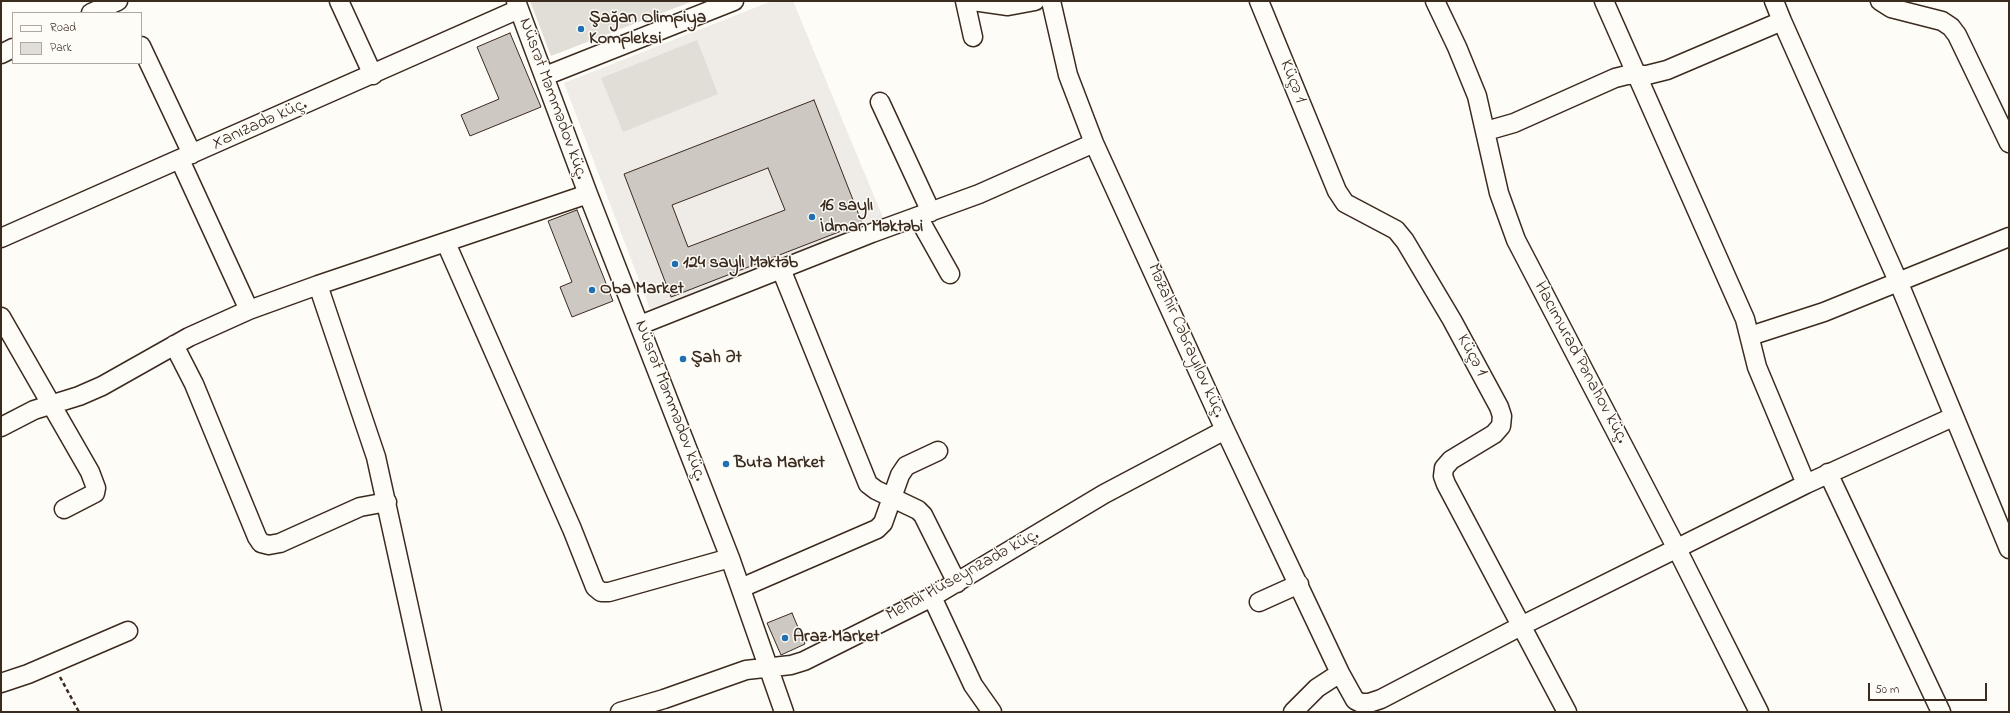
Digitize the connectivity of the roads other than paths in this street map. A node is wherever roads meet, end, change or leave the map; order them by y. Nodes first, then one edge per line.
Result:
1 (119, 1) edge
2 (339, 1) edge
3 (734, 1) edge
4 (965, 1) edge
5 (973, 1) edge
6 (1035, 1) edge
7 (1051, 1) edge
8 (1259, 1) edge
9 (1435, 1) edge
10 (1604, 1) edge
11 (1774, 1) edge
12 (1880, 1) edge
13 (517, 5) edge
14 (93, 12) edge
15 (124, 12) edge
16 (1782, 22) junction
17 (973, 38) dead end
18 (12, 48) edge
19 (142, 48) edge
20 (1, 54) edge
21 (373, 75) junction
22 (1636, 75) junction
23 (545, 76) junction
24 (880, 102) dead end
25 (1486, 131) junction
26 (2008, 140) edge
27 (1094, 143) junction
28 (186, 157) junction
29 (588, 194) junction
30 (925, 215) junction
31 (2009, 237) edge
32 (1, 238) edge
33 (446, 243) junction
34 (781, 269) junction
35 (950, 274) dead end
36 (1898, 281) junction
37 (318, 285) junction
38 (249, 310) junction
39 (1, 317) edge
40 (640, 325) junction
41 (1750, 336) junction
42 (174, 345) junction
43 (50, 405) junction
44 (1953, 417) junction
45 (1, 427) edge
46 (1225, 430) junction
47 (938, 451) dead end
48 (1828, 474) junction
49 (1806, 484) junction
50 (893, 498) junction
51 (387, 502) junction
52 (64, 509) dead end
53 (1677, 549) junction
54 (2009, 549) edge
55 (730, 558) junction
56 (957, 583) junction
57 (1299, 584) junction
58 (741, 588) junction
59 (932, 598) junction
60 (1259, 602) dead end
61 (1521, 626) junction
62 (128, 631) dead end
63 (768, 667) junction
64 (1340, 673) junction
65 (1, 683) edge
66 (1361, 708) edge
67 (432, 712) edge
68 (620, 712) edge
69 (784, 712) edge
70 (992, 712) edge
71 (1293, 712) edge
72 (1566, 712) edge
73 (1759, 712) edge
74 (1941, 712) edge

1 - 14 street
1 - 15 street
2 - 21 street
3 - 23 street
4 - 17 street
5 - 6 street
7 - 27 street, Məzahir Cəbrayılov küç.
8 - 61 street, Küçə 1
9 - 25 street, Hacımurad Pənahov küç.
10 - 22 street
11 - 16 street
12 - 26 street
13 - 21 street, Xanızadə küç.
13 - 23 street, Nüsrət Məmmədov küç.
16 - 22 street
16 - 36 street
18 - 20 street
19 - 28 street
21 - 28 street, Xanızadə küç.
22 - 25 street
22 - 41 street
23 - 29 street, Nüsrət Məmmədov küç.
24 - 30 street
25 - 53 street, Hacımurad Pənahov küç.
27 - 30 street
27 - 46 street, Məzahir Cəbrayılov küç.
28 - 32 street, Xanızadə küç.
28 - 38 street
29 - 33 street
29 - 40 street, Nüsrət Məmmədov küç.
30 - 34 street
30 - 35 street
31 - 36 street
33 - 37 street
33 - 55 street
34 - 40 street
34 - 50 street
36 - 41 street
36 - 44 street
37 - 38 street
37 - 51 street
38 - 42 street
39 - 43 street
40 - 55 street, Nüsrət Məmmədov küç.
41 - 49 street
42 - 43 street
42 - 51 street
43 - 45 street
43 - 52 street
44 - 48 street
44 - 54 street
46 - 56 street, Mehdi Hüseynzadə küç.
46 - 57 street, Məzahir Cəbrayılov küç.
47 - 50 street
48 - 49 street
48 - 74 street
49 - 53 street
50 - 56 street
50 - 58 street
51 - 67 street
53 - 61 street
53 - 73 street, Hacımurad Pənahov küç.
55 - 58 street, Nüsrət Məmmədov küç.
56 - 59 street, Mehdi Hüseynzadə küç.
57 - 60 street
57 - 64 street, Məzahir Cəbrayılov küç.
58 - 63 street, Nüsrət Məmmədov küç.
59 - 63 street, Mehdi Hüseynzadə küç.
59 - 70 street
61 - 66 street
61 - 72 street, Küçə 1
62 - 65 street
63 - 68 street, Mehdi Hüseynzadə küç.
63 - 69 street, Nüsrət Məmmədov küç.
64 - 66 street, Məzahir Cəbrayılov küç.
64 - 71 street

